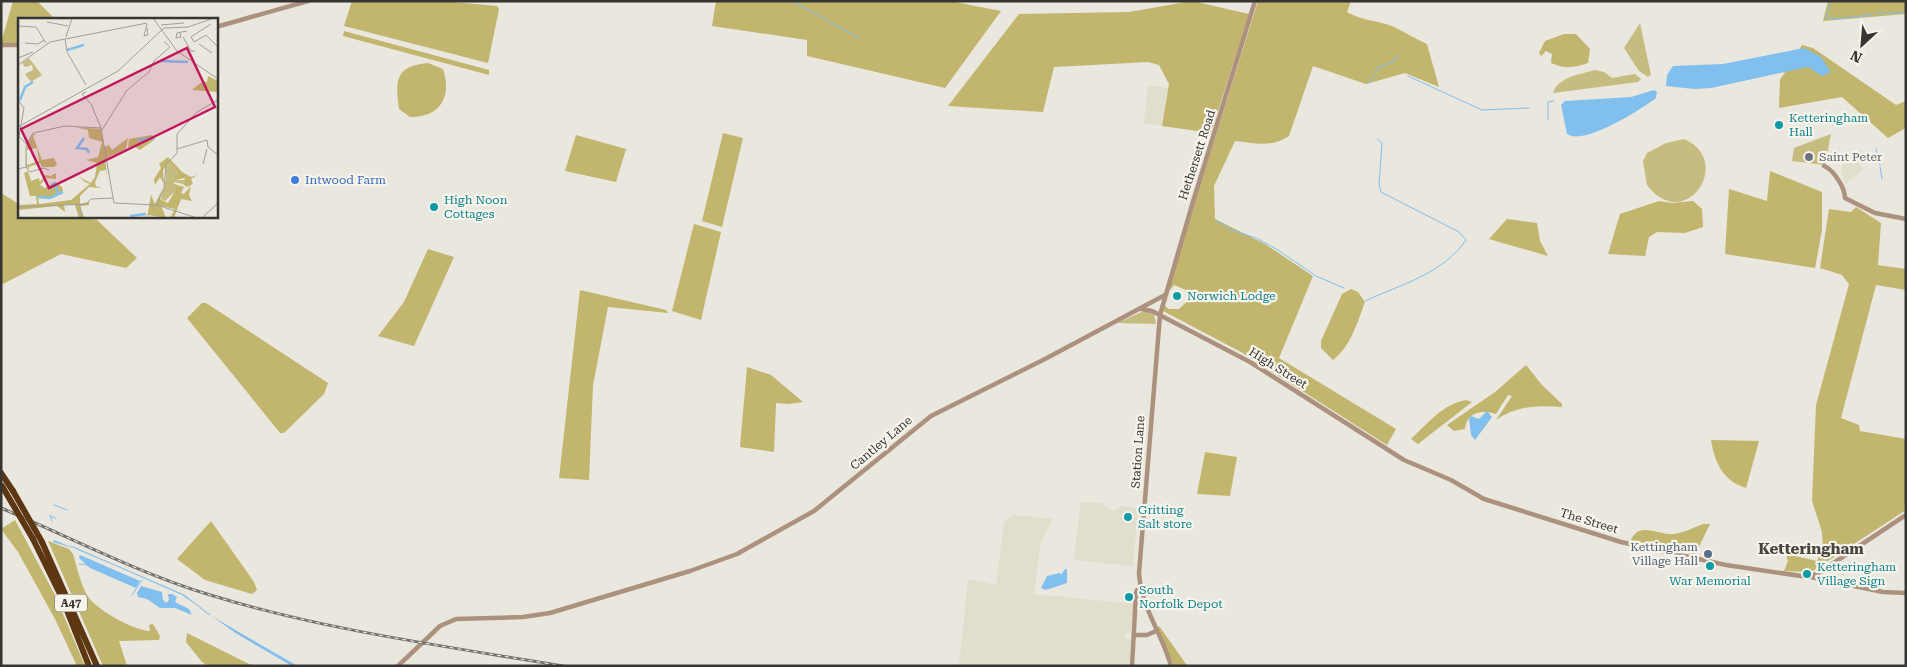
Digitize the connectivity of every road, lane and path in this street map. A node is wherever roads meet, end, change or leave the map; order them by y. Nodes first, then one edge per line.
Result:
1 (308, 1) edge
2 (1255, 1) edge
3 (218, 26) edge
4 (1, 45) edge
5 (18, 45) edge
6 (1824, 166) dead end
7 (1906, 219) edge
8 (1165, 295) junction
9 (1140, 309) junction
10 (1160, 315) junction
11 (1381, 444) joint
12 (1, 473) edge
13 (2, 485) edge
14 (1906, 515) edge
15 (1810, 577) junction
16 (1141, 590) junction
17 (1906, 593) edge
18 (1156, 630) junction
19 (1134, 635) junction
20 (89, 666) edge
21 (97, 666) edge
22 (398, 666) edge
23 (1132, 666) edge
24 (1171, 666) edge

1 - 3 street
2 - 8 street, Hethersett Road
4 - 5 street
6 - 7 street
8 - 9 street, Cantley Lane
8 - 10 street, Hethersett Road
9 - 10 street
9 - 22 street, Cantley Lane
10 - 11 street, High Street
10 - 16 street, Station Lane
11 - 15 street, The Street
12 - 21 highway, A47, bridge
13 - 20 highway, A47, bridge
14 - 15 street
15 - 17 street, The Street
16 - 18 street, Station Lane
16 - 19 street, Station Lane
18 - 19 street
18 - 24 street, Station Lane
19 - 23 street, Station Lane

